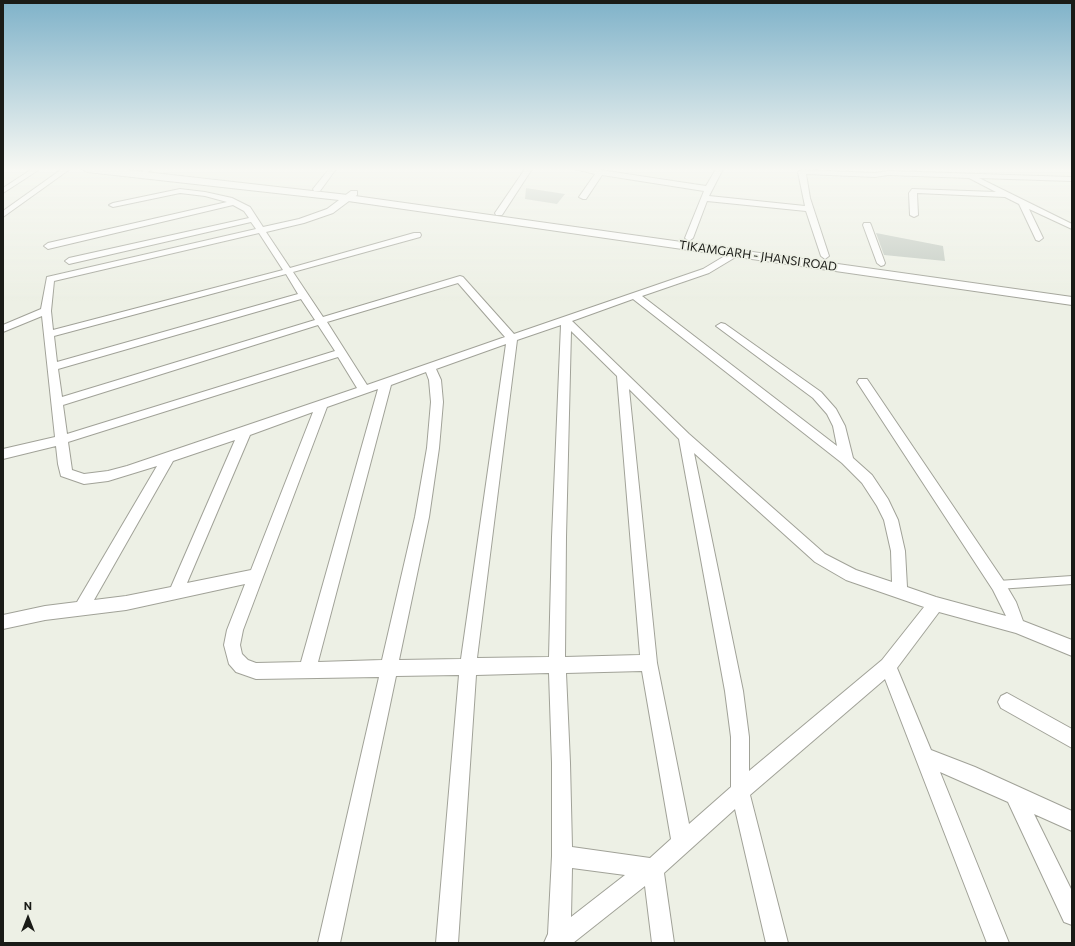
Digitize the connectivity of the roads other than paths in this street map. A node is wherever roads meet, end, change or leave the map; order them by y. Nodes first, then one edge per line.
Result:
1 (189, 213) edge
2 (249, 213) edge
3 (325, 213) edge
4 (478, 213) edge
5 (499, 213) edge
6 (698, 213) edge
7 (811, 213) edge
8 (1027, 213) edge
9 (1044, 213) edge
10 (253, 219) junction
11 (867, 225) dead end
12 (1072, 227) edge
13 (260, 230) junction
14 (417, 235) dead end
15 (639, 235) junction
16 (689, 238) junction
17 (1038, 238) dead end
18 (48, 246) dead end
19 (736, 254) junction
20 (825, 256) junction
21 (69, 261) dead end
22 (881, 263) junction
23 (288, 271) junction
24 (1072, 292) edge
25 (304, 295) junction
26 (634, 295) junction
27 (1072, 301) edge
28 (46, 311) junction
29 (566, 320) junction
30 (321, 321) junction
31 (721, 326) dead end
32 (3, 329) edge
33 (48, 334) junction
34 (512, 338) junction
35 (341, 353) junction
36 (52, 367) junction
37 (430, 367) junction
38 (622, 375) junction
39 (386, 382) junction
40 (863, 382) dead end
41 (364, 390) junction
42 (57, 403) junction
43 (322, 404) junction
44 (245, 432) junction
45 (685, 437) junction
46 (61, 440) junction
47 (3, 454) edge
48 (168, 458) junction
49 (847, 460) junction
50 (257, 575) junction
51 (1072, 580) edge
52 (998, 585) junction
53 (176, 592) junction
54 (900, 592) junction
55 (936, 604) junction
56 (81, 609) junction
57 (3, 622) edge
58 (1016, 626) junction
59 (1072, 648) edge
60 (649, 663) junction
61 (557, 665) junction
62 (888, 666) junction
63 (468, 667) junction
64 (388, 668) junction
65 (307, 670) junction
66 (1007, 702) dead end
67 (1072, 739) edge
68 (924, 757) junction
69 (740, 791) junction
70 (1015, 795) junction
71 (1072, 821) edge
72 (682, 842) junction
73 (562, 856) junction
74 (653, 869) junction
75 (1072, 914) edge
76 (557, 941) edge
77 (329, 943) edge
78 (447, 943) edge
79 (663, 943) edge
80 (777, 943) edge
81 (998, 943) edge

1 - 18 street
2 - 10 street
3 - 13 street
4 - 15 street, TIKAMGARH - JHANSI ROAD
5 - 15 street
6 - 16 street
7 - 20 street
8 - 17 street
9 - 12 street
10 - 13 street
10 - 21 street
11 - 22 street
13 - 23 street
13 - 28 street
14 - 23 street
15 - 16 street
15 - 19 street, TIKAMGARH - JHANSI ROAD
16 - 20 street
19 - 26 street
19 - 27 street, TIKAMGARH - JHANSI ROAD
20 - 22 street
22 - 24 street
23 - 25 street
23 - 33 street
25 - 30 street
25 - 36 street
26 - 29 street
26 - 49 street
28 - 32 street
28 - 33 street
29 - 34 street
29 - 38 street
29 - 61 street
30 - 34 street
30 - 35 street
30 - 42 street
31 - 49 street
33 - 36 street
34 - 37 street
34 - 63 street
35 - 41 street
35 - 46 street
36 - 42 street
37 - 39 street
37 - 64 street
38 - 45 street
38 - 60 street
39 - 41 street
39 - 65 street
40 - 52 street
41 - 43 street
42 - 46 street
43 - 44 street
43 - 50 street
44 - 48 street
44 - 53 street
45 - 54 street
45 - 69 street
46 - 47 street
46 - 48 street
48 - 56 street
49 - 54 street
50 - 53 street
50 - 65 street
51 - 52 lane
52 - 58 street
53 - 56 street
54 - 55 street
55 - 58 street
55 - 62 street
56 - 57 street
58 - 59 street
60 - 61 street
60 - 72 street
61 - 63 street
61 - 73 street
62 - 68 street
62 - 69 street
63 - 64 street
63 - 78 street
64 - 65 street
64 - 77 street
66 - 67 street
68 - 70 street
68 - 81 street
69 - 72 street
69 - 80 street
70 - 71 street
70 - 75 street
72 - 74 street
73 - 74 street
73 - 76 street
74 - 76 street
74 - 79 street

